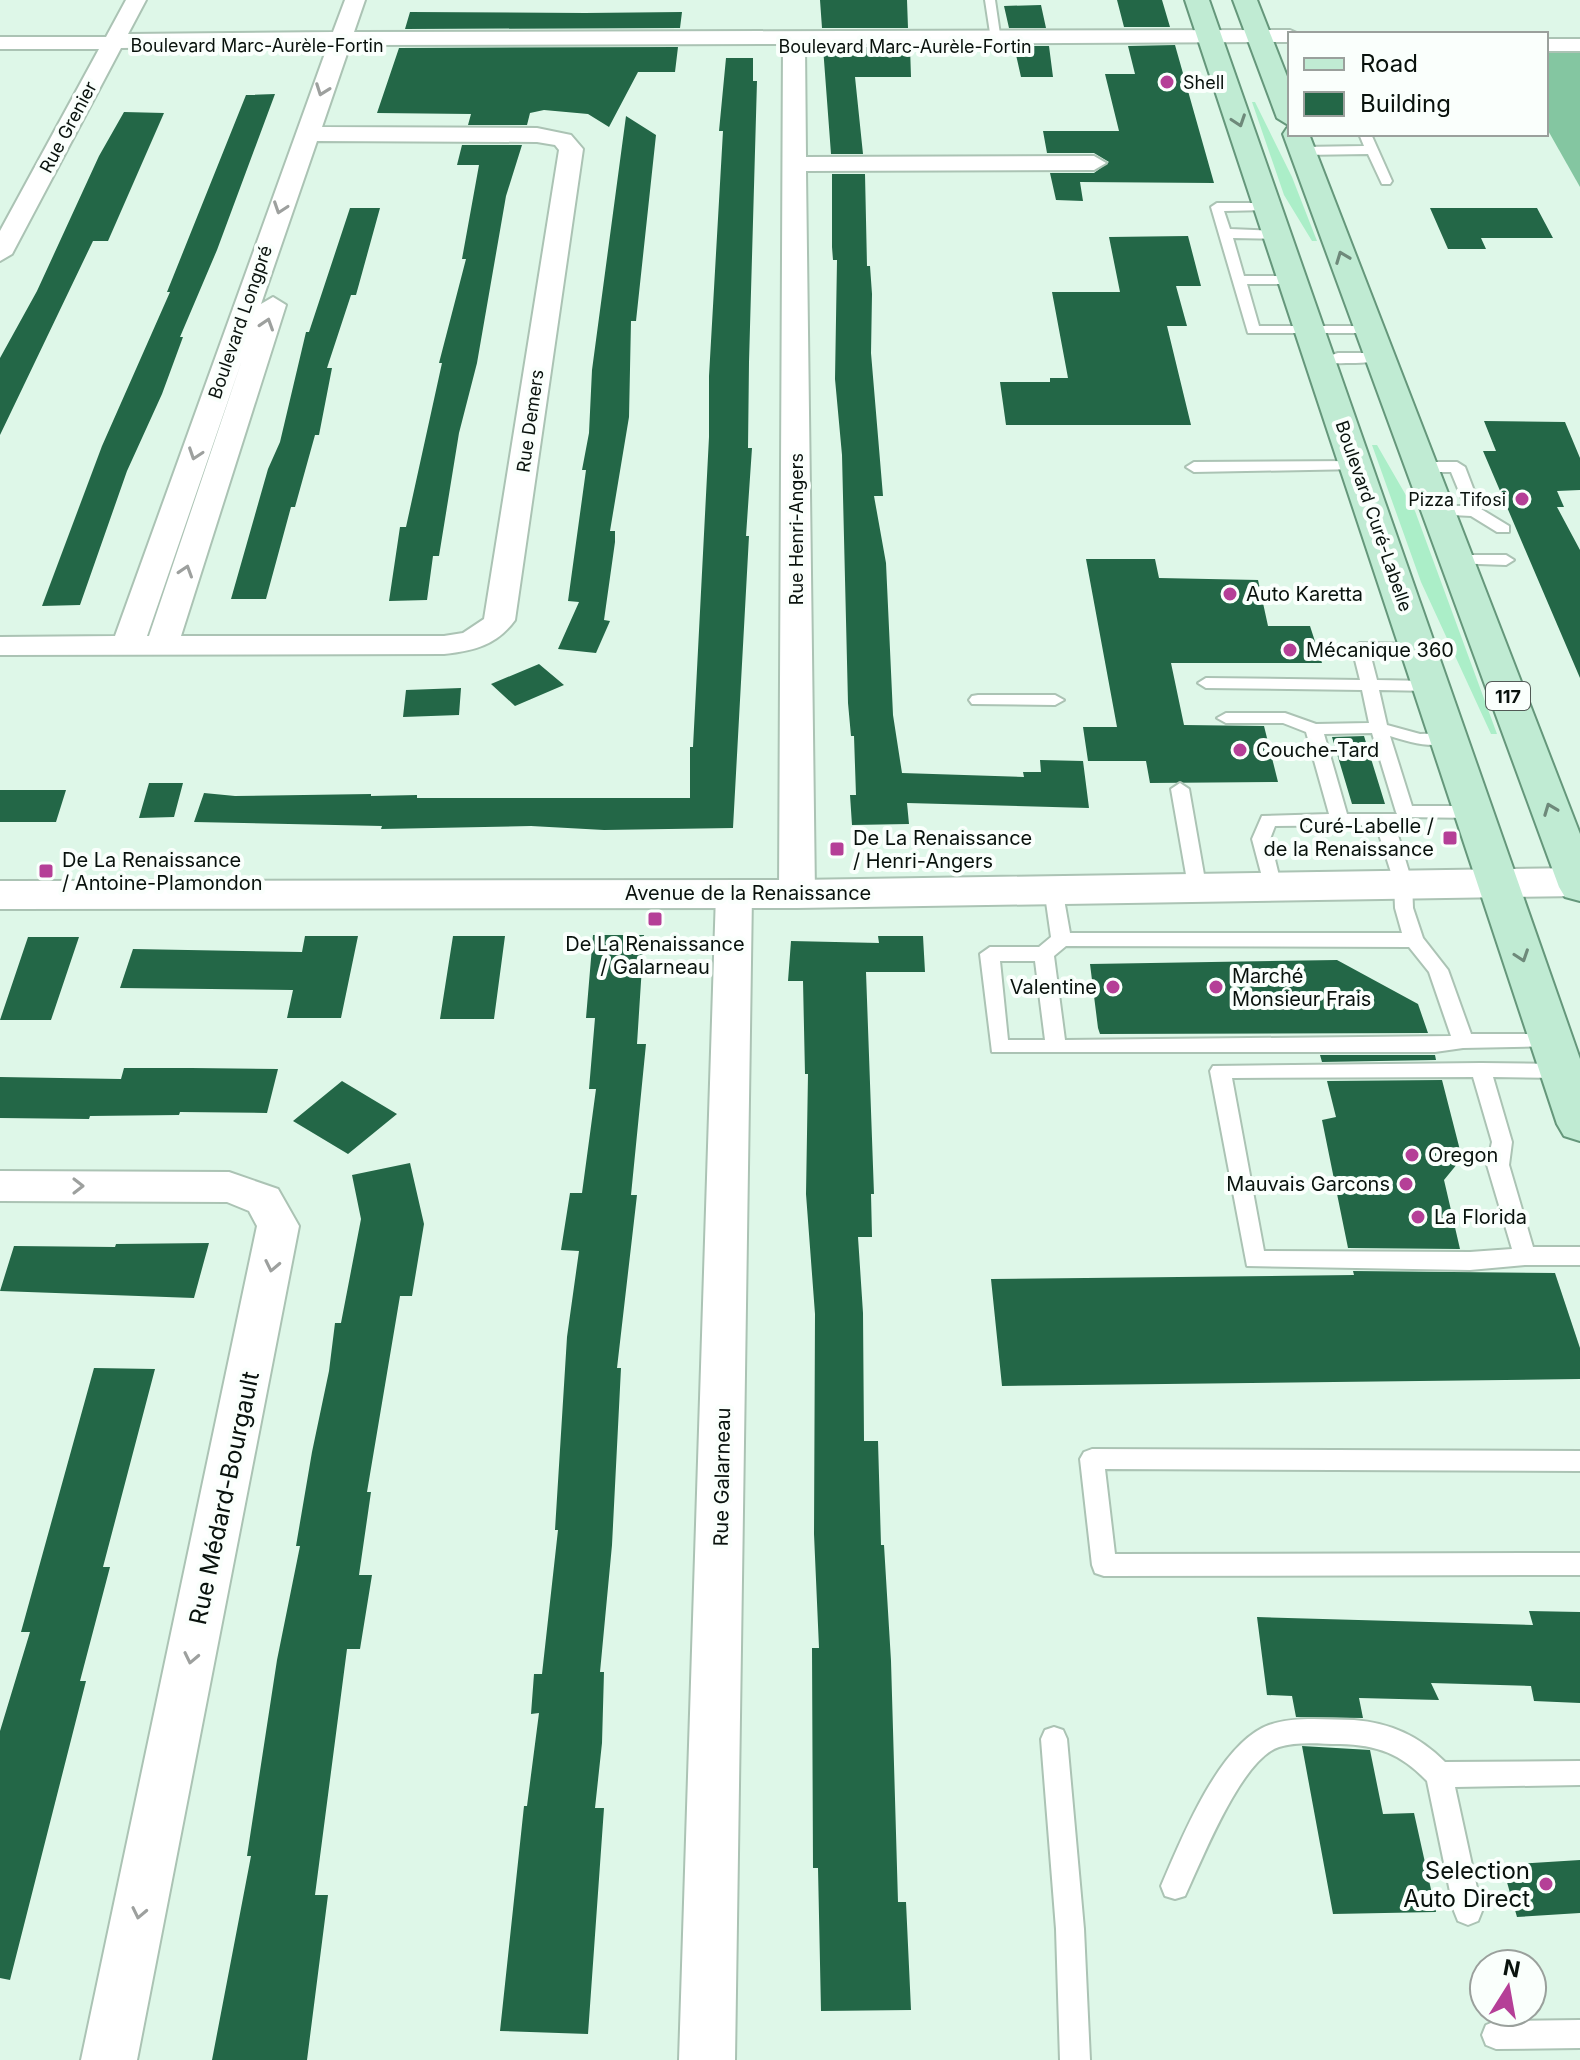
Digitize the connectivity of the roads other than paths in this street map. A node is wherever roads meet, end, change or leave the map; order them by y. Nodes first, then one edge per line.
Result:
1 (136, 0) edge
2 (355, 0) edge
3 (374, 0) edge
4 (990, 0) edge
5 (1197, 0) edge
6 (1245, 0) edge
7 (1288, 36) edge
8 (1548, 37) edge
9 (1580, 37) edge
10 (794, 41) junction
11 (997, 41) junction
12 (1262, 41) junction
13 (350, 42) junction
14 (1212, 42) junction
15 (0, 43) edge
16 (113, 43) junction
17 (1548, 45) edge
18 (1580, 45) edge
19 (1288, 47) edge
20 (1282, 73) edge
21 (1288, 102) edge
22 (317, 134) junction
23 (1297, 136) edge
24 (1326, 136) edge
25 (1366, 136) edge
26 (1372, 150) junction
27 (1094, 163) dead end
28 (795, 164) junction
29 (1386, 181) dead end
30 (1268, 206) junction
31 (1224, 231) junction
32 (1278, 235) junction
33 (0, 254) edge
34 (1239, 280) junction
35 (1293, 280) junction
36 (1375, 343) junction
37 (1315, 345) junction
38 (1356, 466) junction
39 (1194, 467) dead end
40 (1456, 511) junction
41 (1503, 529) dead end
42 (1457, 560) junction
43 (1506, 560) dead end
44 (128, 645) junction
45 (162, 645) junction
46 (0, 646) edge
47 (1418, 648) junction
48 (1206, 683) dead end
49 (1370, 684) junction
50 (1430, 686) junction
51 (978, 700) dead end
52 (1055, 700) dead end
53 (1226, 718) dead end
54 (1379, 728) junction
55 (1314, 729) junction
56 (1448, 738) junction
57 (1180, 789) dead end
58 (1405, 812) junction
59 (1474, 812) junction
60 (1340, 820) junction
61 (1384, 820) junction
62 (1403, 882) junction
63 (1497, 882) junction
64 (1272, 884) junction
65 (1579, 884) edge
66 (1197, 886) junction
67 (1053, 888) junction
68 (734, 894) junction
69 (797, 894) junction
70 (0, 895) edge
71 (1061, 939) junction
72 (1414, 940) junction
73 (1044, 954) junction
74 (1463, 1041) junction
75 (1056, 1047) junction
76 (1557, 1056) junction
77 (1481, 1070) junction
78 (1580, 1124) edge
79 (0, 1186) edge
80 (1525, 1256) junction
81 (1580, 1256) edge
82 (1580, 1461) edge
83 (1580, 1564) edge
84 (1054, 1739) dead end
85 (1580, 1773) edge
86 (1439, 1775) junction
87 (1175, 1886) dead end
88 (1468, 1911) dead end
89 (1580, 2034) edge
90 (1496, 2035) dead end
91 (109, 2060) edge
92 (707, 2060) edge
93 (1075, 2060) edge

1 - 16 street, Rue Grenier
2 - 13 street, Boulevard Longpré
3 - 13 street, Boulevard Longpré
4 - 11 lane
5 - 14 main road, Boulevard Curé-Labelle
6 - 12 main road, 117
7 - 12 street, Boulevard Marc-Aurèle-Fortin
8 - 9 street
10 - 11 street, Boulevard Marc-Aurèle-Fortin
10 - 13 street, Boulevard Marc-Aurèle-Fortin
10 - 28 street, Rue Henri-Angers
11 - 14 street, Boulevard Marc-Aurèle-Fortin
12 - 14 street, Boulevard Marc-Aurèle-Fortin
12 - 19 street, Boulevard Marc-Aurèle-Fortin
12 - 20 main road, 117
13 - 16 street, Boulevard Marc-Aurèle-Fortin
13 - 22 street, Boulevard Longpré
14 -> 30 main road, Boulevard Curé-Labelle
15 - 16 street, Boulevard Marc-Aurèle-Fortin
16 - 33 street, Rue Grenier
17 - 18 street
20 - 21 main road, 117
22 -> 44 street, Boulevard Longpré
45 -> 22 street, Boulevard Longpré
22 - 45 street, Rue Demers
36 -> 23 main road, 117
24 - 26 lane
25 - 26 lane
26 - 29 lane
27 - 28 street
28 - 69 street, Rue Henri-Angers
30 - 31 lane
30 - 32 main road, Boulevard Curé-Labelle
31 - 32 lane
31 - 34 lane
32 - 35 main road, Boulevard Curé-Labelle
34 - 35 lane
34 - 37 lane
35 - 37 main road, Boulevard Curé-Labelle
36 - 37 lane
36 - 37 lane
36 - 40 main road, 117
37 - 38 main road, Boulevard Curé-Labelle
38 - 39 lane
38 - 47 main road, Boulevard Curé-Labelle
40 - 41 lane
40 - 42 main road, 117
42 - 43 lane
65 -> 42 main road, 117
44 - 45 street
44 - 46 street
47 - 49 lane
47 - 50 main road, Boulevard Curé-Labelle
48 - 49 lane
49 - 50 lane
49 - 54 lane
50 - 56 main road, Boulevard Curé-Labelle
51 - 52 lane
53 - 55 lane
54 - 55 lane
54 - 56 lane
54 - 58 lane
55 - 60 lane
56 - 59 main road, Boulevard Curé-Labelle
57 - 66 lane
58 - 59 lane
58 - 61 lane
59 - 63 main road, Boulevard Curé-Labelle
60 - 61 lane
60 - 64 lane
61 - 62 lane
62 - 63 street, Avenue de la Renaissance
62 - 64 street, Avenue de la Renaissance
62 - 72 lane
63 - 65 street, Avenue de la Renaissance
63 -> 76 main road, Boulevard Curé-Labelle
64 - 66 street, Avenue de la Renaissance
66 - 67 street, Avenue de la Renaissance
67 - 69 street, Avenue de la Renaissance
67 - 71 lane
68 - 69 street, Avenue de la Renaissance
68 - 70 street, Avenue de la Renaissance
68 - 92 street, Rue Galarneau
71 - 72 lane
71 - 73 lane
72 - 74 lane
73 - 75 lane
73 - 75 lane
74 - 75 lane
74 - 76 lane
76 - 77 lane
76 - 78 main road, Boulevard Curé-Labelle
77 - 80 lane
77 - 80 lane
79 -> 91 street, Rue Médard-Bourgault
80 - 81 lane
82 - 83 lane
84 - 93 lane
85 - 86 lane
86 - 87 lane
86 - 88 lane
89 - 90 lane

